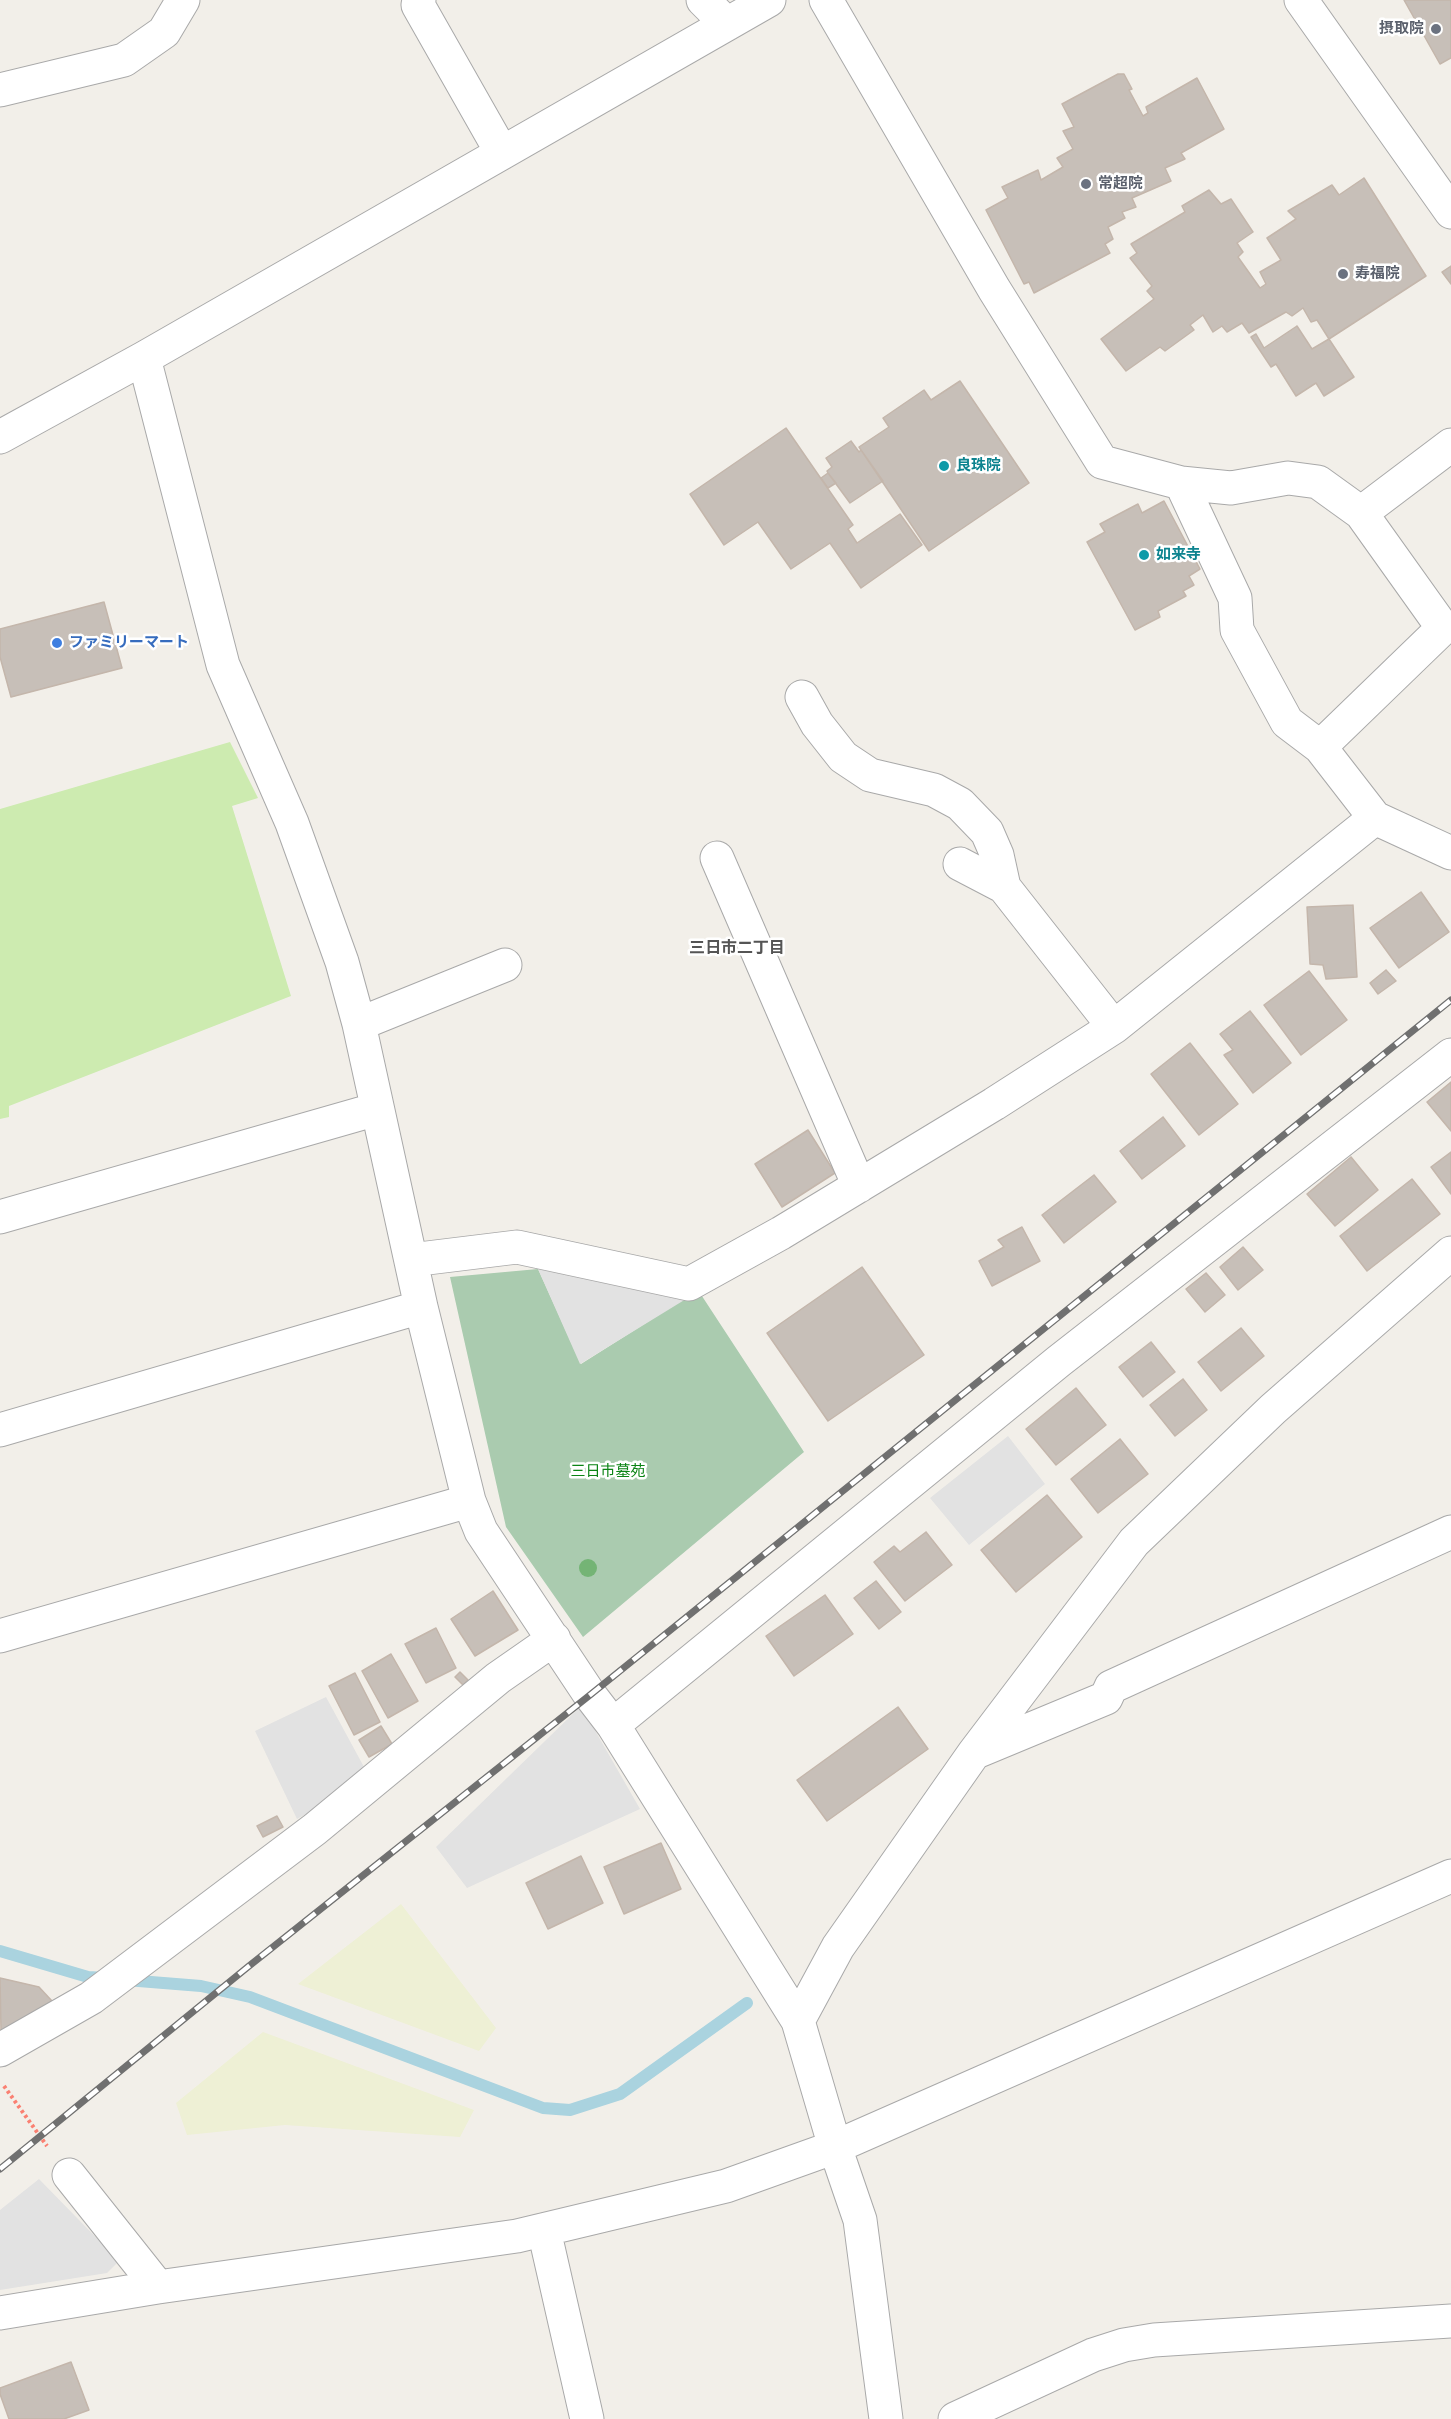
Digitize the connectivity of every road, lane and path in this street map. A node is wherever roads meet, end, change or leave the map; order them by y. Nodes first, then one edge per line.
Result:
1 (183, 0) edge
2 (418, 0) edge
3 (703, 0) edge
4 (769, 0) edge
5 (826, 0) edge
6 (1301, 0) edge
7 (727, 24) junction
8 (0, 90) edge
9 (502, 153) junction
10 (1451, 212) edge
11 (144, 358) junction
12 (0, 437) edge
13 (1451, 445) edge
14 (1181, 483) junction
15 (1361, 513) junction
16 (802, 697) dead end
17 (1320, 747) junction
18 (1375, 818) junction
19 (1451, 853) edge
20 (717, 858) dead end
21 (960, 864) dead end
22 (1005, 887) junction
23 (505, 965) dead end
24 (359, 1024) junction
25 (1114, 1026) junction
26 (1451, 1055) edge
27 (377, 1109) junction
28 (859, 1186) junction
29 (0, 1217) edge
30 (1451, 1253) edge
31 (411, 1260) junction
32 (421, 1308) junction
33 (0, 1430) edge
34 (469, 1501) junction
35 (1451, 1532) edge
36 (0, 1636) edge
37 (554, 1639) junction
38 (613, 1725) junction
39 (974, 1753) junction
40 (1451, 1876) edge
41 (798, 2021) junction
42 (0, 2050) edge
43 (0, 2081) edge
44 (835, 2147) junction
45 (69, 2175) joint
46 (544, 2230) junction
47 (158, 2287) junction
48 (0, 2313) edge
49 (1451, 2321) edge
50 (587, 2419) edge
51 (886, 2419) edge
52 (955, 2419) edge

1 - 8 street
2 - 9 street
3 - 7 street
4 - 7 street
5 - 14 street
6 - 10 street
7 - 9 street
9 - 11 street
11 - 12 street
11 - 24 street
13 - 15 street
14 - 15 street
14 - 17 street
15 - 17 street
16 - 22 street
17 - 18 street
18 - 19 street
18 - 25 street
20 - 28 street
21 - 22 street
22 - 25 street
23 - 24 street
24 - 27 street
25 - 28 street
26 - 38 street
27 - 29 street
27 - 31 street
28 - 31 street
30 - 39 street
31 - 32 street
32 - 33 street
32 - 34 street
34 - 36 street
34 - 37 street
35 - 39 street
37 - 38 street
37 - 42 street
38 - 41 street
39 - 41 street
40 - 44 street
41 - 44 street
43 - 45 path
44 - 46 street
44 - 51 street
45 - 47 street
46 - 47 street
46 - 50 street
47 - 48 street
49 - 52 street

